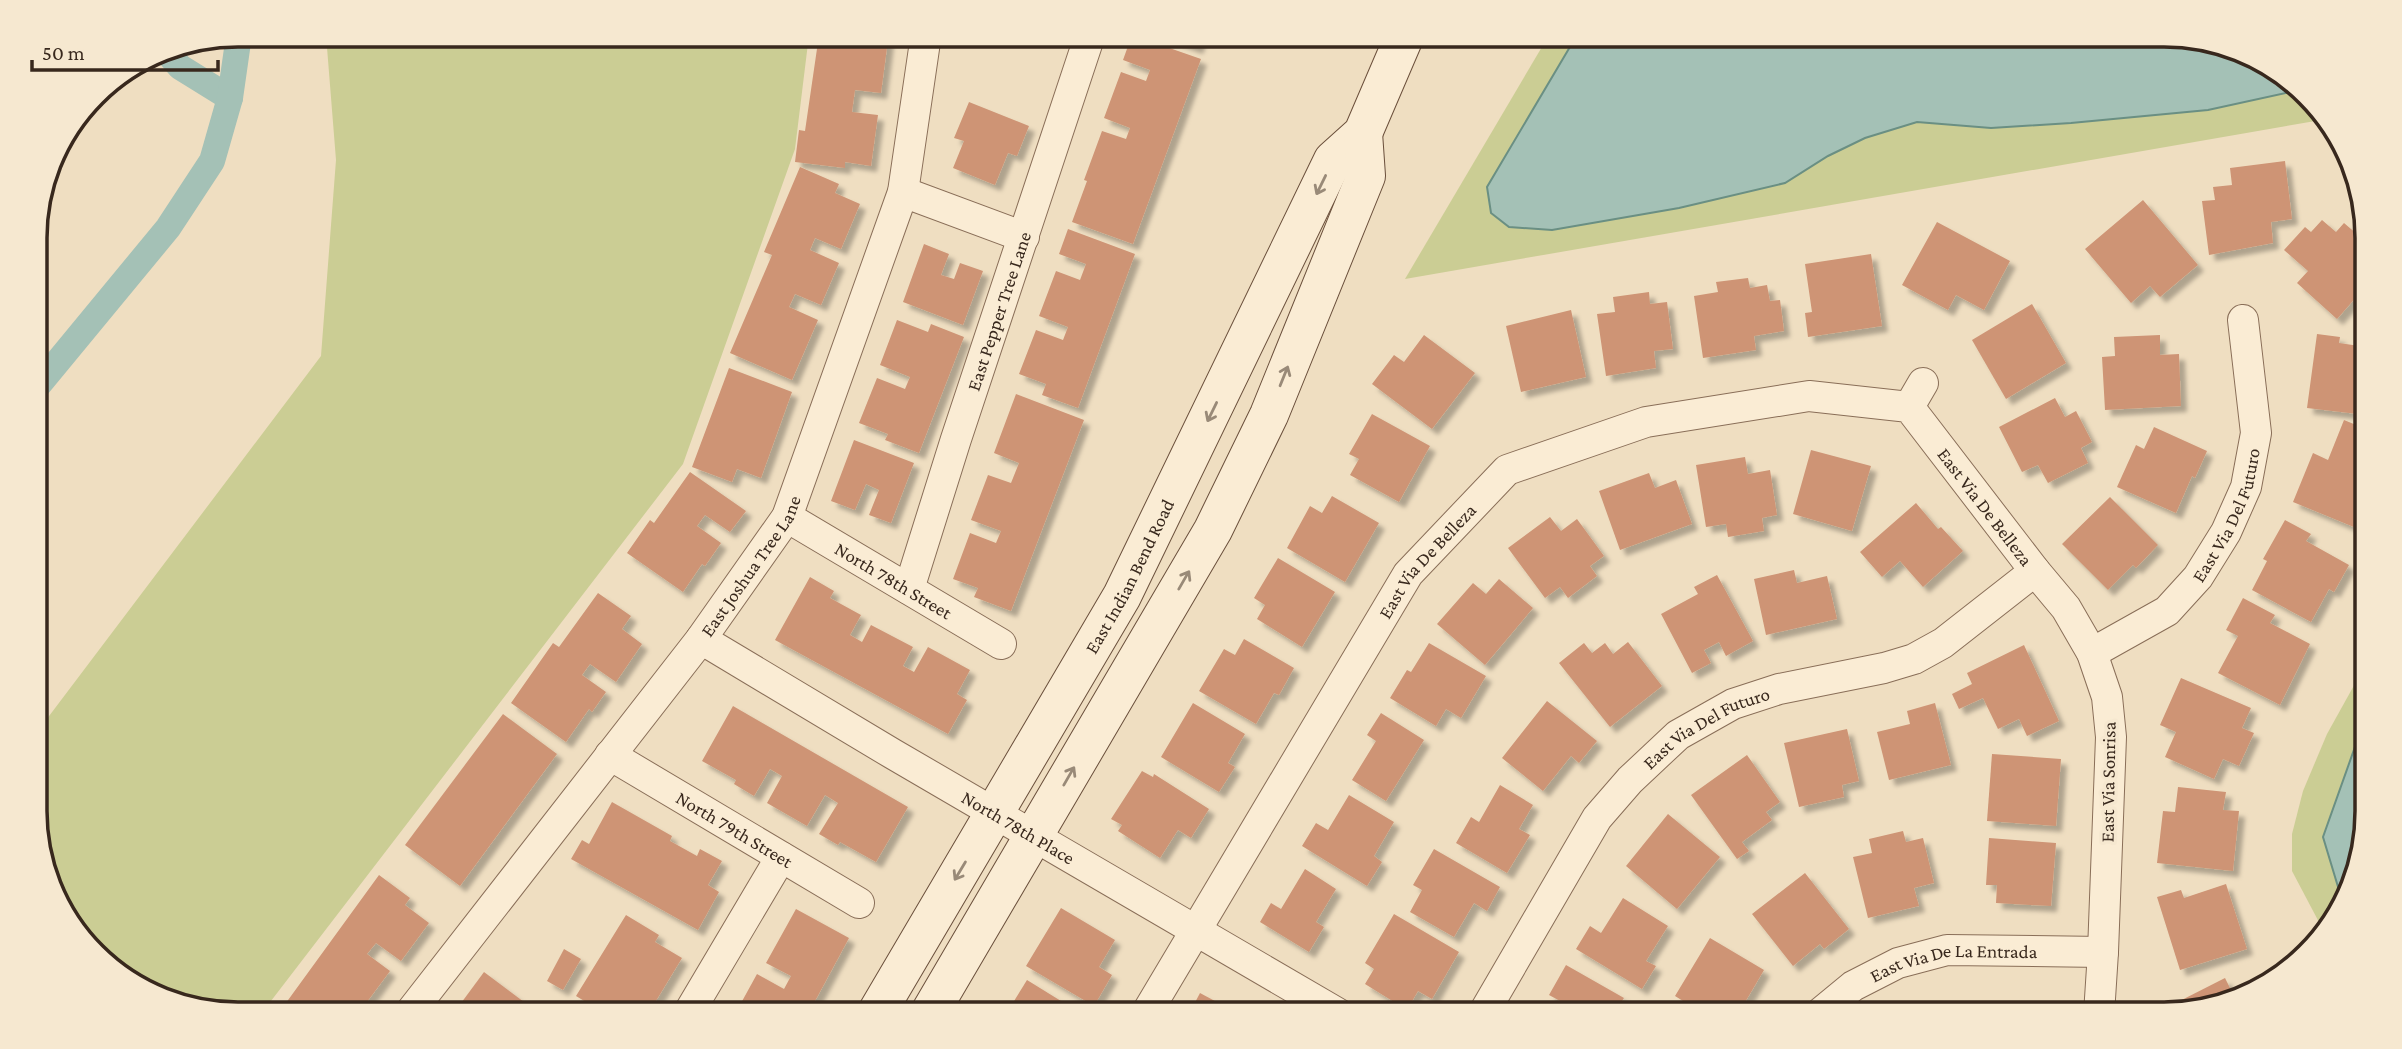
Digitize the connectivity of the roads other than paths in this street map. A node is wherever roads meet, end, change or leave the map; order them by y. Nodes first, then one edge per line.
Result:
1 (924, 47) edge
2 (1086, 47) edge
3 (1400, 47) edge
4 (1363, 133) junction
5 (903, 192) junction
6 (1024, 237) junction
7 (2243, 320) dead end
8 (786, 517) junction
9 (2035, 571) junction
10 (909, 589) junction
11 (701, 639) junction
12 (1001, 644) dead end
13 (2092, 653) junction
14 (610, 755) junction
15 (995, 813) junction
16 (1035, 835) junction
17 (781, 857) junction
18 (859, 903) dead end
19 (1195, 929) junction
20 (2103, 952) junction
21 (1318, 1001) edge
22 (1490, 1001) edge
23 (1835, 1001) edge
24 (2100, 1001) edge
25 (418, 1002) edge
26 (695, 1002) edge
27 (883, 1002) edge
28 (936, 1002) edge
29 (1153, 1002) edge

1 - 5 street, East Joshua Tree Lane
2 - 6 street, East Pepper Tree Lane
3 - 4 main road, East Indian Bend Road
4 -> 15 main road, East Indian Bend Road
16 -> 4 main road, East Indian Bend Road
5 - 6 street
5 - 8 street, East Joshua Tree Lane
6 - 10 street, East Pepper Tree Lane
7 - 13 street, East Via Del Futuro
8 - 10 street, North 78th Street
8 - 11 street, East Joshua Tree Lane
9 - 13 street, East Via Sonrisa
9 - 19 street, East Via De Belleza
9 - 22 street, East Via Del Futuro
10 - 12 street, North 78th Street
11 - 14 street, East Joshua Tree Lane
11 - 15 street, North 78th Place
13 - 20 street, East Via Sonrisa
14 - 17 street, North 79th Street
14 - 25 street, East Joshua Tree Lane
15 - 16 street, North 78th Place
15 -> 27 main road, East Indian Bend Road
16 - 19 street, North 78th Place
16 - 28 main road, East Indian Bend Road
17 - 18 street, North 79th Street
17 - 26 street
19 - 21 street, North 78th Place
19 - 29 street, East Via De Belleza
20 - 23 street, East Via De La Entrada
20 - 24 street, East Via Sonrisa

